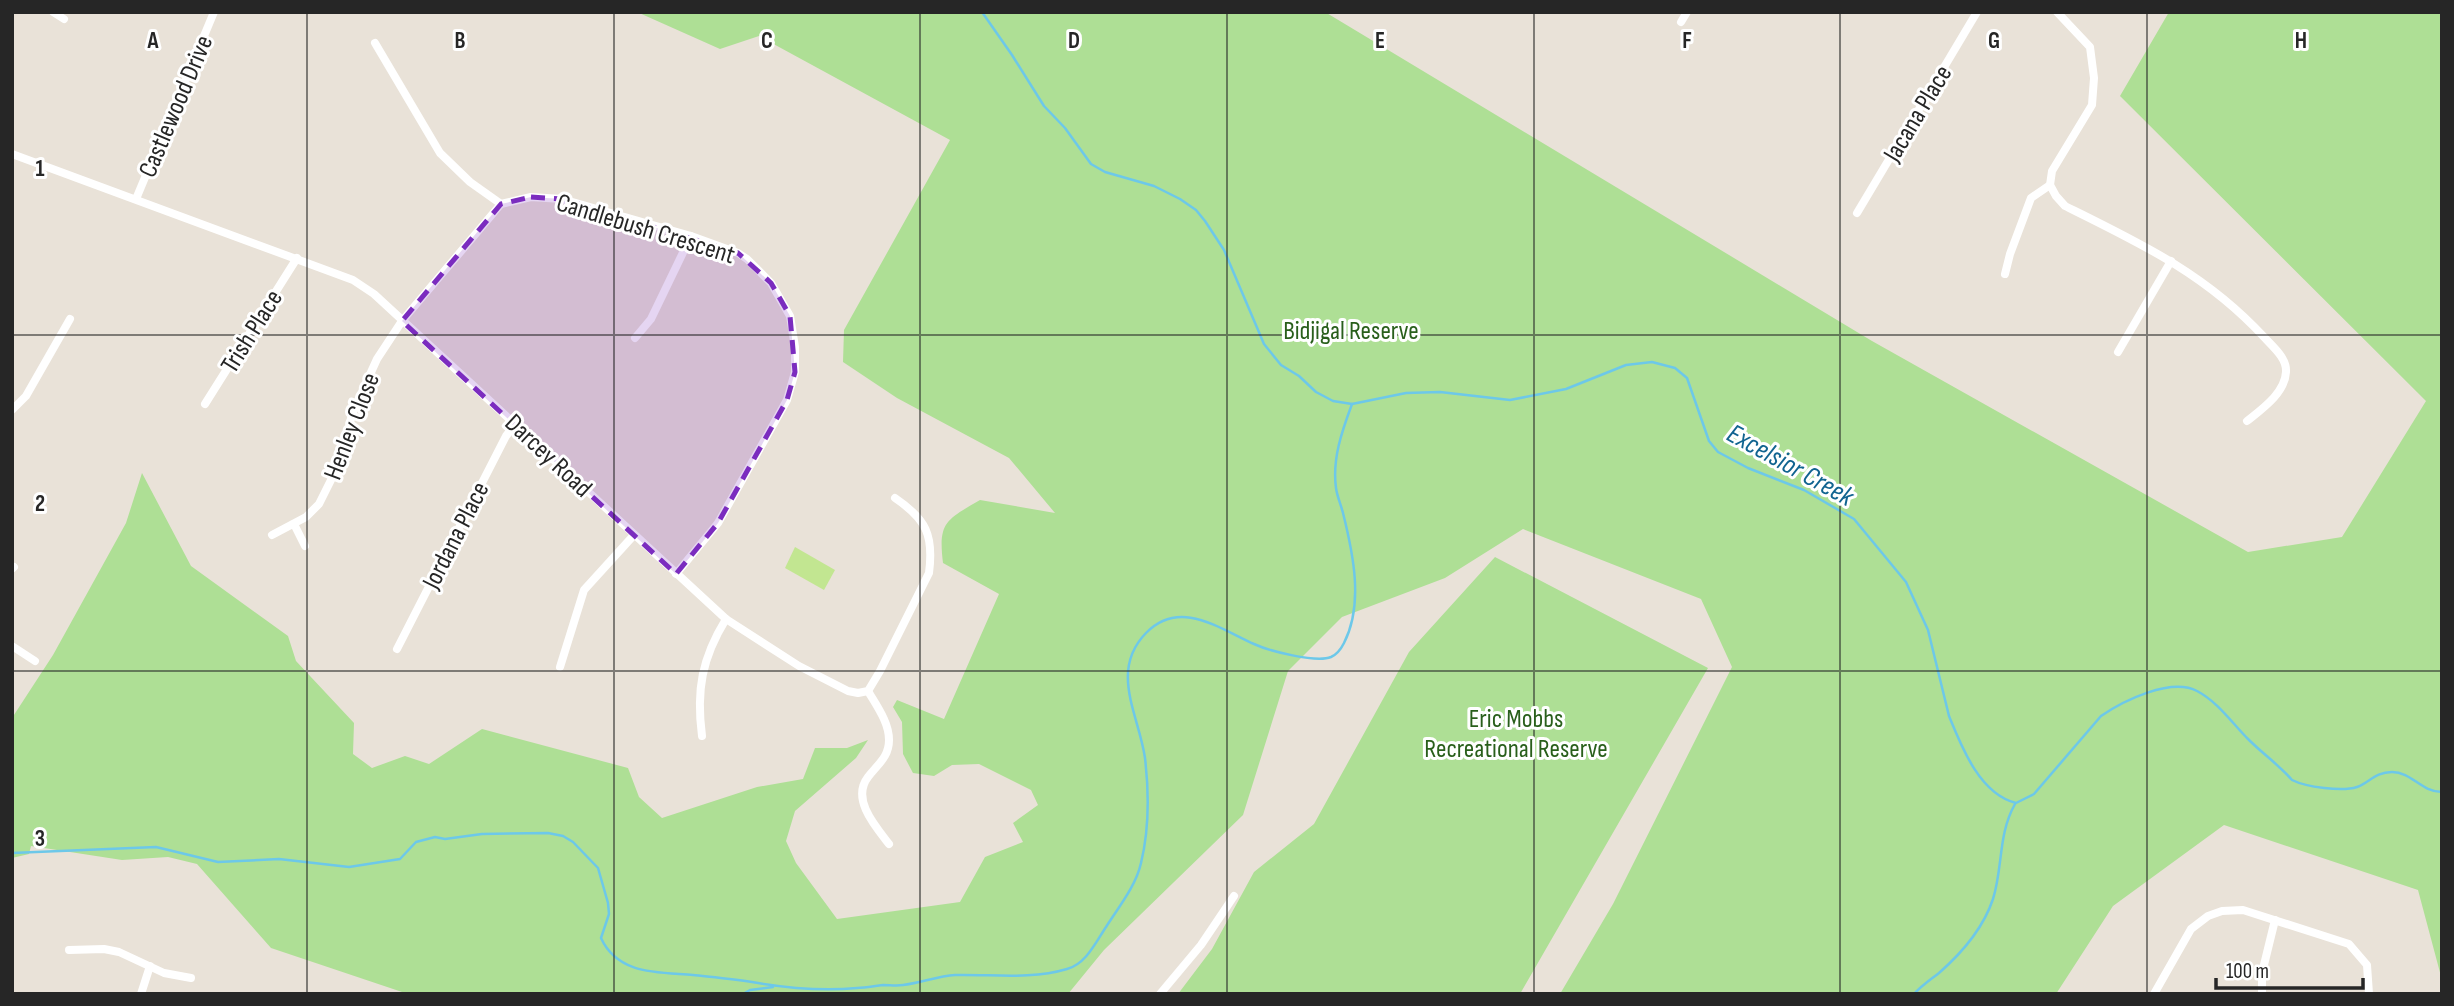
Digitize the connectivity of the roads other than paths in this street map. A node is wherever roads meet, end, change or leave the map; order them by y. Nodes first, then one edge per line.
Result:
1 (52, 12) edge
2 (214, 12) edge
3 (1687, 12) edge
4 (1978, 12) edge
5 (2057, 12) edge
6 (64, 19) dead end
7 (1681, 22) dead end
8 (375, 43) dead end
9 (12, 153) edge
10 (2050, 185) junction
11 (136, 199) junction
12 (501, 204) junction
13 (1857, 213) dead end
14 (691, 236) junction
15 (297, 258) junction
16 (2171, 261) junction
17 (2005, 274) dead end
18 (70, 319) dead end
19 (402, 321) junction
20 (635, 338) dead end
21 (2118, 352) dead end
22 (205, 404) dead end
23 (12, 410) edge
24 (2247, 421) dead end
25 (516, 423) junction
26 (895, 498) dead end
27 (294, 524) junction
28 (272, 535) dead end
29 (634, 535) junction
30 (305, 546) dead end
31 (676, 574) junction
32 (726, 619) junction
33 (12, 646) edge
34 (397, 649) dead end
35 (35, 661) dead end
36 (560, 667) dead end
37 (868, 691) junction
38 (702, 736) dead end
39 (889, 844) dead end
40 (1234, 896) dead end
41 (2275, 920) junction
42 (69, 950) dead end
43 (150, 966) junction
44 (191, 978) dead end
45 (141, 994) edge
46 (1160, 994) edge
47 (2154, 994) edge
48 (2262, 994) edge
49 (2369, 994) edge

1 - 6 street
2 - 11 street, Castlewood Drive
3 - 7 street
4 - 13 street, Jacana Place
5 - 10 street
8 - 12 street
9 - 11 street, Darcey Road
10 - 16 street
10 - 17 street
11 - 15 street, Darcey Road
12 - 14 street, Candlebush Crescent
12 - 19 street
14 - 20 street
14 - 31 street, Candlebush Crescent
15 - 19 street, Darcey Road
15 - 22 street, Trish Place
16 - 21 street
16 - 24 street
18 - 23 street
19 - 25 street, Darcey Road
19 - 27 street, Henley Close
25 - 29 street, Darcey Road
25 - 34 street, Jordana Place
26 - 37 street
27 - 28 street, Henley Close
27 - 30 street
29 - 31 street, Darcey Road
29 - 36 street
31 - 32 street, Darcey Road
32 - 37 street, Darcey Road
32 - 38 street
33 - 35 street
37 - 39 street
40 - 46 street
41 - 47 street
41 - 48 street
41 - 49 street
42 - 43 street
43 - 44 street
43 - 45 street

